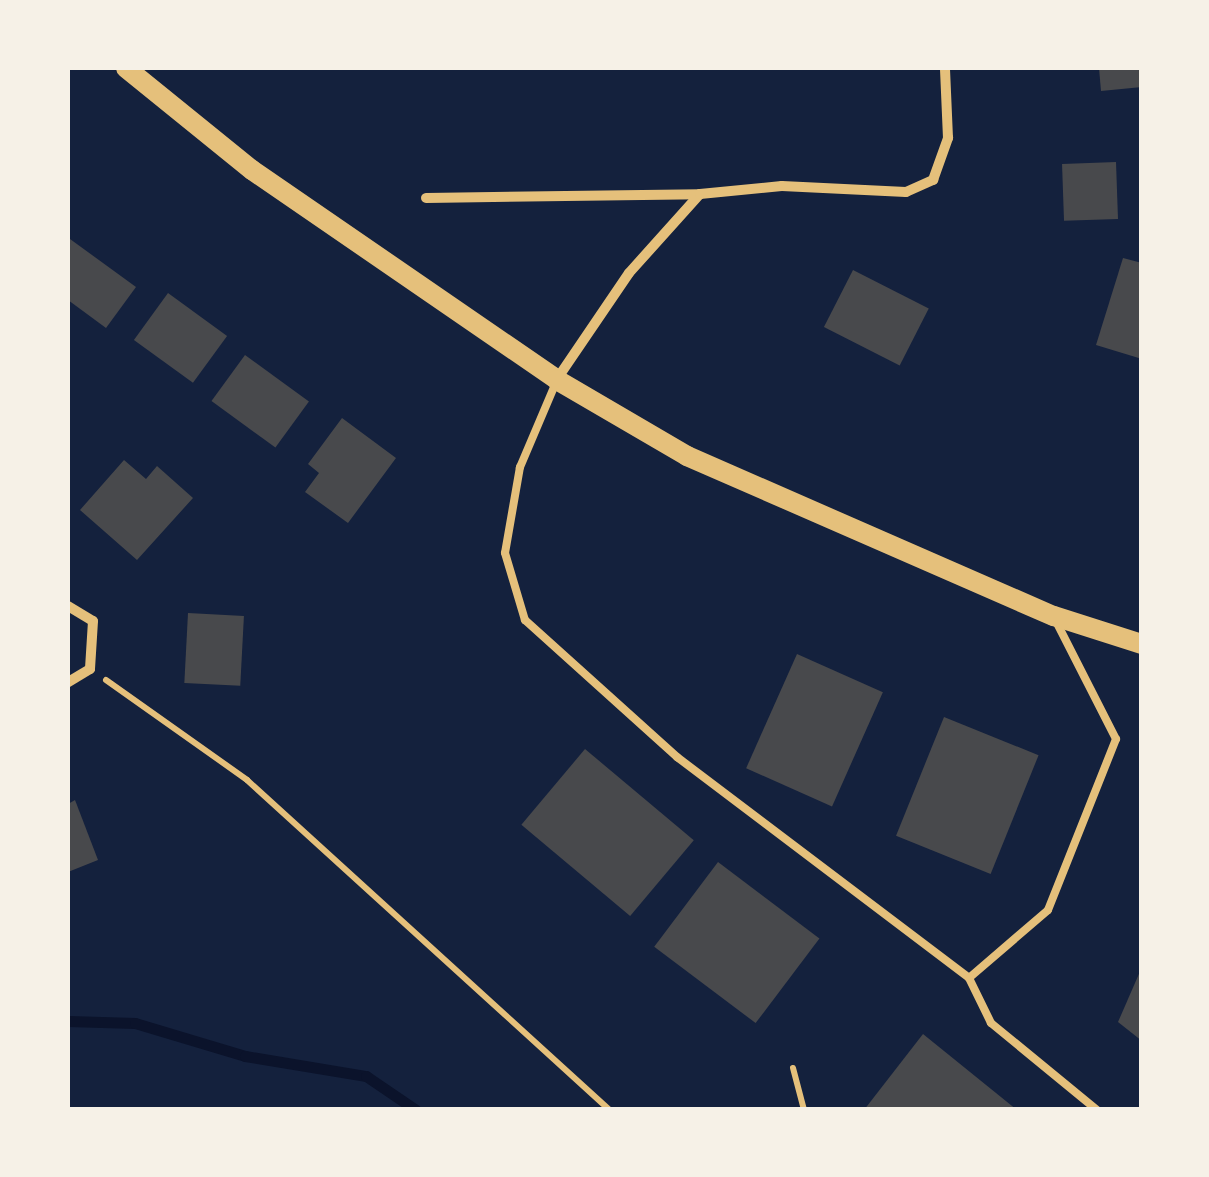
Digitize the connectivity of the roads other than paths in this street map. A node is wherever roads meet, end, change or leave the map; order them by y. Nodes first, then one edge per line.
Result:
1 (126, 68) edge
2 (945, 68) edge
3 (700, 194) junction
4 (426, 198) dead end
5 (557, 380) junction
6 (68, 606) edge
7 (1054, 616) junction
8 (1142, 644) edge
9 (68, 682) edge
10 (969, 978) junction
11 (1096, 1110) edge

1 - 5 main road
2 - 3 street
3 - 4 street
3 - 5 street
5 - 7 main road
5 - 10 lane
6 - 9 street
7 - 8 main road
7 - 10 lane
10 - 11 lane

